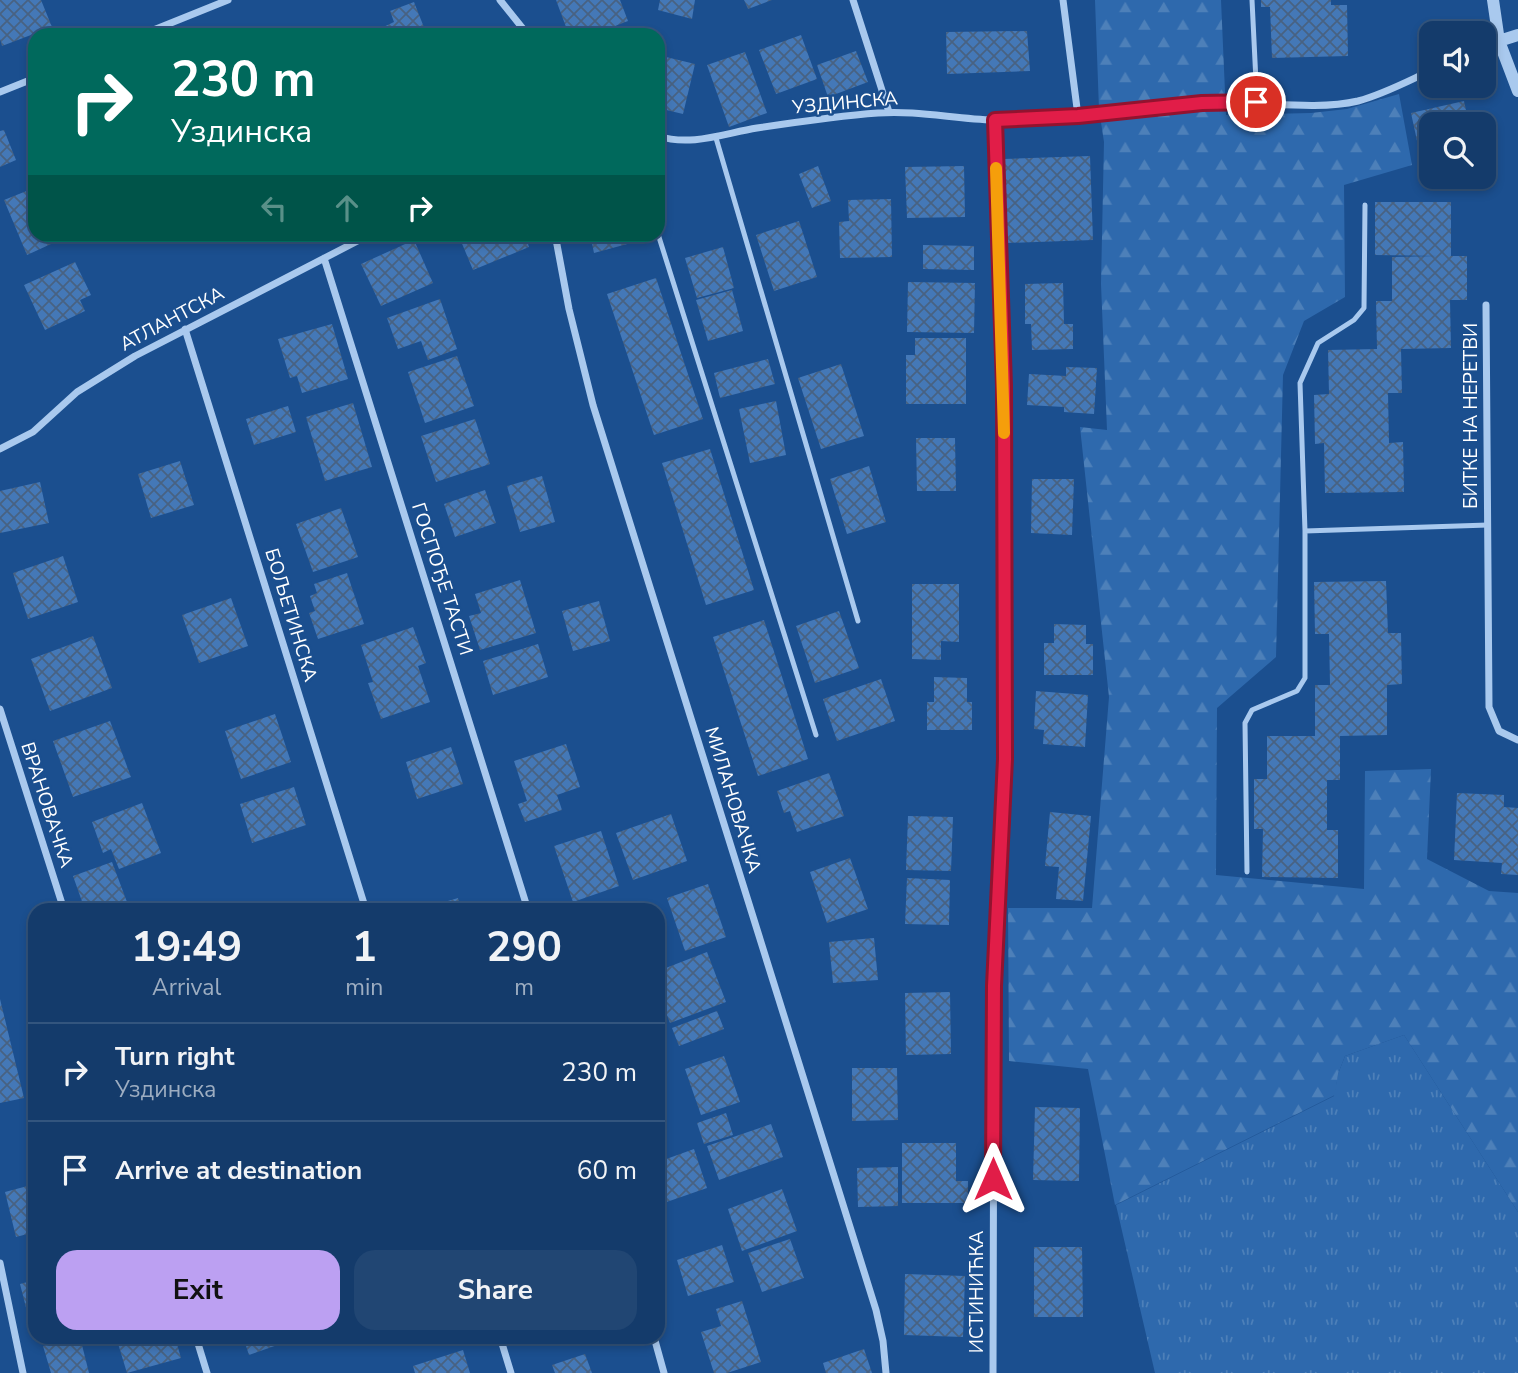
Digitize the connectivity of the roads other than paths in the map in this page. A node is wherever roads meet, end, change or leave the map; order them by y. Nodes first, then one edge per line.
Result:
1 (228, 0) edge
2 (500, 0) edge
3 (853, 0) edge
4 (1063, 0) edge
5 (1252, 0) edge
6 (1493, 0) edge
7 (158, 28) edge
8 (522, 28) edge
9 (1518, 35) edge
10 (1499, 41) junction
11 (1496, 42) edge
12 (1419, 76) edge
13 (28, 81) edge
14 (1518, 91) edge
15 (0, 92) edge
16 (1256, 102) junction
17 (888, 112) junction
18 (1078, 116) junction
19 (995, 120) junction
20 (665, 137) edge
21 (716, 138) junction
22 (1365, 205) dead end
23 (355, 242) edge
24 (556, 242) edge
25 (661, 242) edge
26 (324, 258) junction
27 (1486, 305) dead end
28 (185, 328) junction
29 (0, 449) edge
30 (1488, 526) junction
31 (1305, 531) junction
32 (858, 621) dead end
33 (0, 709) edge
34 (816, 735) dead end
35 (1518, 740) edge
36 (1247, 872) dead end
37 (62, 903) edge
38 (364, 903) edge
39 (526, 903) edge
40 (0, 1263) edge
41 (198, 1344) edge
42 (502, 1344) edge
43 (656, 1344) edge
44 (23, 1373) edge
45 (207, 1373) edge
46 (511, 1373) edge
47 (664, 1373) edge
48 (886, 1373) edge
49 (993, 1373) edge

1 - 7 street
2 - 8 street
3 - 17 street
4 - 18 street
5 - 16 lane
6 - 10 street
9 - 10 street
10 - 11 street
10 - 14 street
12 - 16 street, УЗДИНСКА
13 - 15 street
16 - 18 street, УЗДИНСКА
17 - 19 street, УЗДИНСКА
17 - 21 street, УЗДИНСКА
18 - 19 street, УЗДИНСКА
19 - 49 street, ИСТИНИЋКА
20 - 21 street, УЗДИНСКА
21 - 32 lane
22 - 31 lane
23 - 26 street, АТЛАНТСКА
24 - 48 street, МИЛАНОВАЧКА
25 - 34 lane
26 - 28 street, АТЛАНТСКА
26 - 39 street, ГОСПОЂЕ ТАСТИ
27 - 30 street, БИТКЕ НА НЕРЕТВИ
28 - 29 street, АТЛАНТСКА
28 - 38 street, БОЉЕТИНСКА
30 - 31 lane, БИТКЕ НА НЕРЕТВИ
30 - 35 street, БИТКЕ НА НЕРЕТВИ
31 - 36 lane
33 - 37 street, ВРАНОВАЧКА
40 - 44 street
41 - 45 street
42 - 46 street
43 - 47 street

